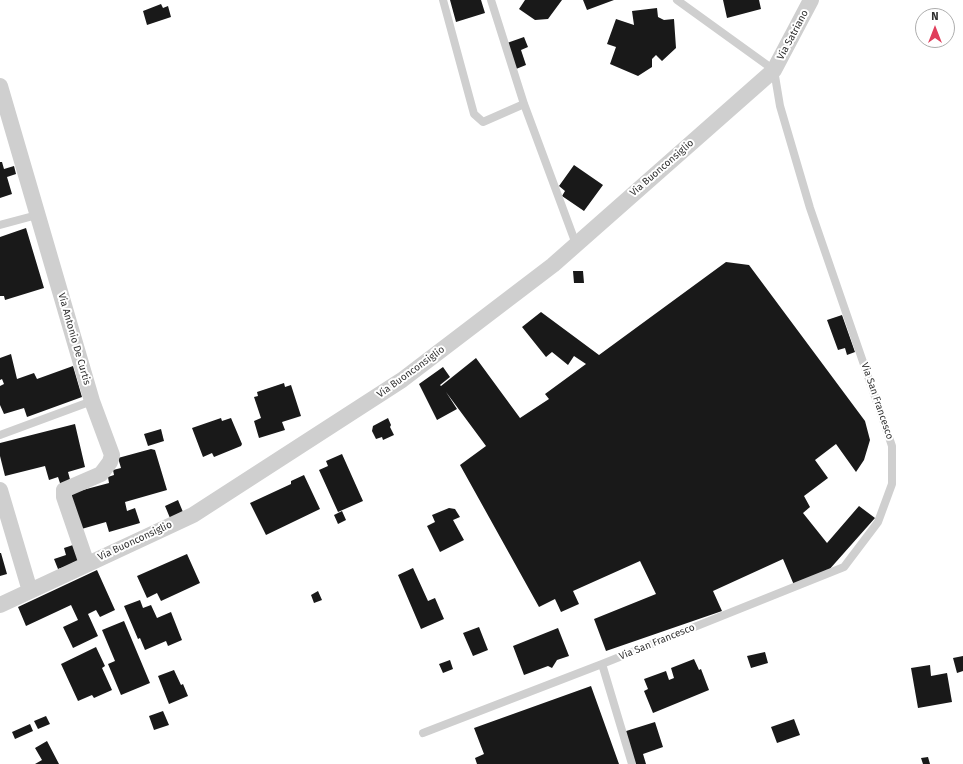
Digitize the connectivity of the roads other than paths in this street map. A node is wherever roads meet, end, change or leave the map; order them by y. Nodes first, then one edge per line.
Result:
1 (443, 0) edge
2 (491, 0) edge
3 (677, 0) edge
4 (811, 0) edge
5 (774, 70) junction
6 (0, 86) edge
7 (524, 104) junction
8 (38, 215) junction
9 (0, 225) edge
10 (576, 244) junction
11 (92, 401) junction
12 (0, 435) edge
13 (0, 490) edge
14 (87, 564) junction
15 (30, 591) junction
16 (0, 605) edge
17 (602, 664) junction
18 (422, 733) dead end
19 (632, 764) edge

1 - 7 lane
2 - 7 lane
3 - 5 lane
4 - 5 street, Via Satriano
5 - 10 street, Via Buonconsiglio
5 - 17 lane, Via San Francesco
6 - 8 street, Via Antonio De Curtis
7 - 10 lane
8 - 9 lane
8 - 11 street, Via Antonio De Curtis
10 - 14 street, Via Buonconsiglio
11 - 12 lane
11 - 14 street, Via Antonio De Curtis
13 - 15 street
14 - 15 street, Via Buonconsiglio
15 - 16 street, Via Buonconsiglio
17 - 18 lane, Via San Francesco
17 - 19 lane

